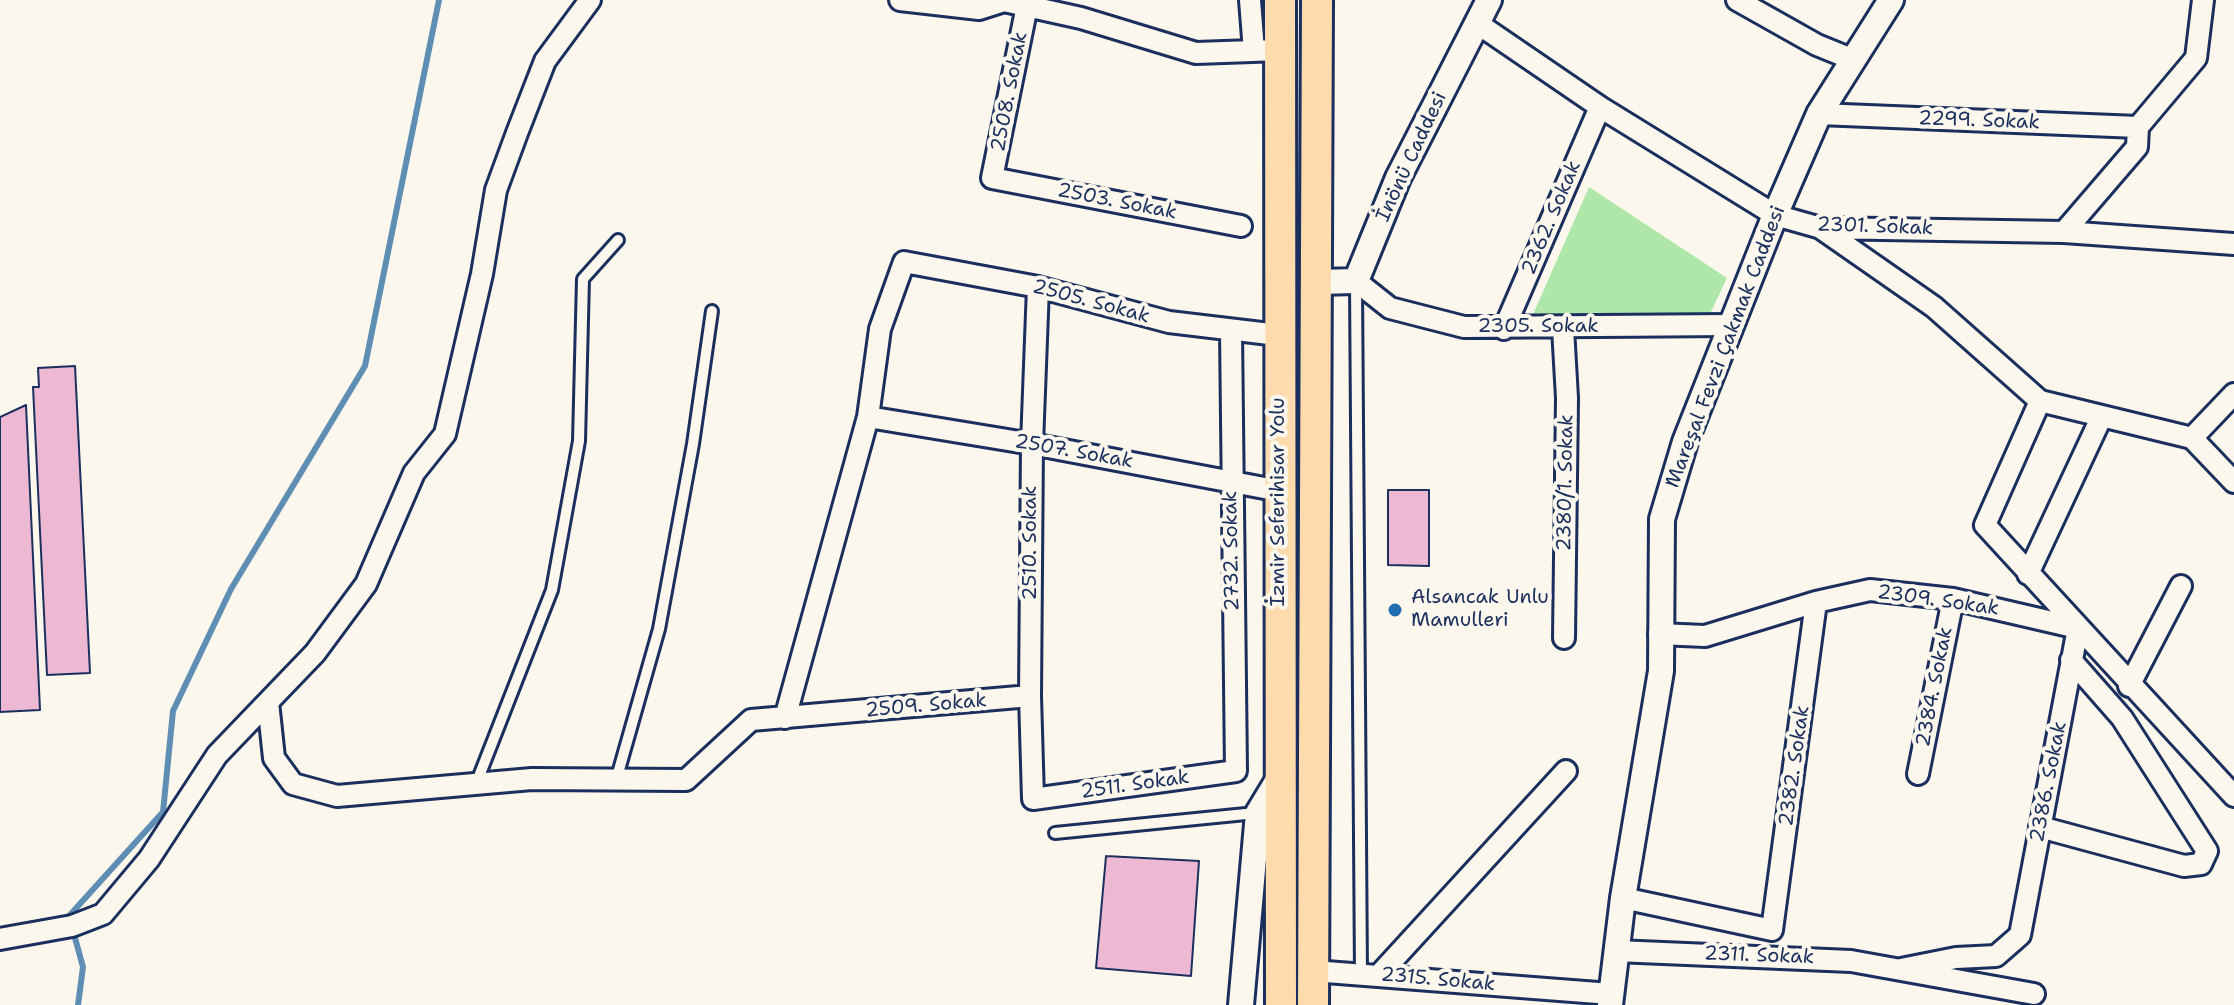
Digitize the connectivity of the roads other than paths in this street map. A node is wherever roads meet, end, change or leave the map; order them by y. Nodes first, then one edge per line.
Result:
1 (590, 0) edge
2 (900, 0) edge
3 (1250, 0) edge
4 (1280, 0) edge
5 (1317, 0) edge
6 (1489, 0) edge
7 (1737, 0) edge
8 (1891, 0) edge
9 (2203, 0) edge
10 (1027, 6) junction
11 (1080, 9) edge
12 (1477, 23) junction
13 (1267, 50) junction
14 (1854, 60) junction
15 (1600, 107) junction
16 (1819, 114) junction
17 (2138, 127) junction
18 (992, 178) joint
19 (1775, 215) junction
20 (1241, 226) dead end
21 (1821, 228) junction
22 (2064, 232) junction
23 (618, 240) dead end
24 (2234, 244) edge
25 (1356, 281) junction
26 (1318, 282) junction
27 (1038, 287) junction
28 (712, 311) dead end
29 (1731, 325) junction
30 (1563, 328) junction
31 (1504, 329) junction
32 (1231, 331) junction
33 (1278, 335) junction
34 (2234, 394) edge
35 (2040, 401) junction
36 (868, 417) junction
37 (2101, 418) junction
38 (2192, 438) junction
39 (1032, 444) junction
40 (1231, 482) junction
41 (2234, 482) edge
42 (1280, 491) junction
43 (2028, 574) junction
44 (2181, 586) dead end
45 (1953, 599) junction
46 (1816, 602) junction
47 (2078, 628) junction
48 (1659, 634) junction
49 (1564, 638) dead end
50 (2071, 660) junction
51 (2129, 686) junction
52 (1030, 696) junction
53 (268, 702) junction
54 (785, 718) junction
55 (1236, 771) joint
56 (1566, 771) dead end
57 (1918, 774) dead end
58 (1281, 775) junction
59 (617, 777) junction
60 (476, 784) junction
61 (2231, 787) edge
62 (1033, 799) joint
63 (1258, 813) junction
64 (2040, 827) junction
65 (1055, 833) dead end
66 (1623, 898) junction
67 (1772, 930) joint
68 (0, 939) edge
69 (1616, 951) junction
70 (1901, 969) junction
71 (1313, 971) junction
72 (1370, 975) junction
73 (2034, 994) dead end
74 (1610, 1000) edge
75 (1241, 1005) edge
76 (1281, 1005) edge
77 (1313, 1005) edge

1 - 53 street
2 - 10 street
3 - 13 street
4 - 13 main road, İzmir Seferihisar Yolu
5 - 26 main road, İzmir Seferihisar Yolu
6 - 12 street, İnönü Caddesi
7 - 14 street
8 - 14 street, Mareşal Fevzi Çakmak Caddesi
9 - 17 street
10 - 11 street
10 - 18 street, 2508. Sokak
11 - 13 street
12 - 15 street, 2301. Sokak
12 - 25 street, İnönü Caddesi
13 - 33 main road, İzmir Seferihisar Yolu
14 - 16 street, Mareşal Fevzi Çakmak Caddesi
15 - 19 street, 2301. Sokak
15 - 31 street, 2362. Sokak
16 - 17 street, 2299. Sokak
16 - 19 street, Mareşal Fevzi Çakmak Caddesi
17 - 22 street
18 - 20 street, 2503. Sokak
19 - 21 street, 2301. Sokak
19 - 29 street, Mareşal Fevzi Çakmak Caddesi
21 - 22 street, 2301. Sokak
21 - 35 street
22 - 24 street, 2301. Sokak
23 - 60 lane
25 - 26 street
25 - 31 street, 2305. Sokak
25 - 72 lane
26 - 71 main road, İzmir Seferihisar Yolu
27 - 32 street, 2505. Sokak
27 - 36 street, 2505. Sokak
27 - 39 street, 2510. Sokak
28 - 59 lane
29 - 30 street, 2305. Sokak
29 - 48 street, Mareşal Fevzi Çakmak Caddesi
30 - 31 street, 2305. Sokak
30 - 49 street, 2380/1. Sokak
32 - 33 street, 2505. Sokak
32 - 40 street, 2732. Sokak
33 - 42 main road, İzmir Seferihisar Yolu
34 - 38 street
35 - 37 street
35 - 43 street
36 - 39 street, 2507. Sokak
36 - 54 street
37 - 38 street
37 - 43 street
38 - 41 street
39 - 40 street, 2507. Sokak
39 - 52 street, 2510. Sokak
40 - 42 street, 2507. Sokak
40 - 55 street, 2732. Sokak
42 - 58 main road, İzmir Seferihisar Yolu
43 - 47 street
44 - 51 street
45 - 46 street, 2309. Sokak
45 - 47 street, 2309. Sokak
45 - 57 street, 2384. Sokak
46 - 48 street, 2309. Sokak
46 - 67 street, 2382. Sokak
47 - 50 street, 2386. Sokak
47 - 51 street
48 - 66 street, Mareşal Fevzi Çakmak Caddesi
50 - 64 street, 2386. Sokak
50 - 64 street
51 - 61 street
52 - 54 street, 2509. Sokak
52 - 62 street, 2510. Sokak
53 - 60 street, 2509. Sokak
53 - 68 street
54 - 59 street, 2509. Sokak
55 - 62 street, 2511. Sokak
56 - 72 street
58 - 63 street
58 - 76 main road, İzmir Seferihisar Yolu
59 - 60 street, 2509. Sokak
63 - 65 lane
63 - 75 street
64 - 70 street, 2386. Sokak
66 - 67 street, 2311. Sokak
66 - 69 street, Mareşal Fevzi Çakmak Caddesi
69 - 70 street, 2311. Sokak
69 - 74 street, Mareşal Fevzi Çakmak Caddesi
70 - 73 street, 2311. Sokak
71 - 72 street, 2315. Sokak
71 - 77 main road, İzmir Seferihisar Yolu
72 - 74 street, 2315. Sokak

